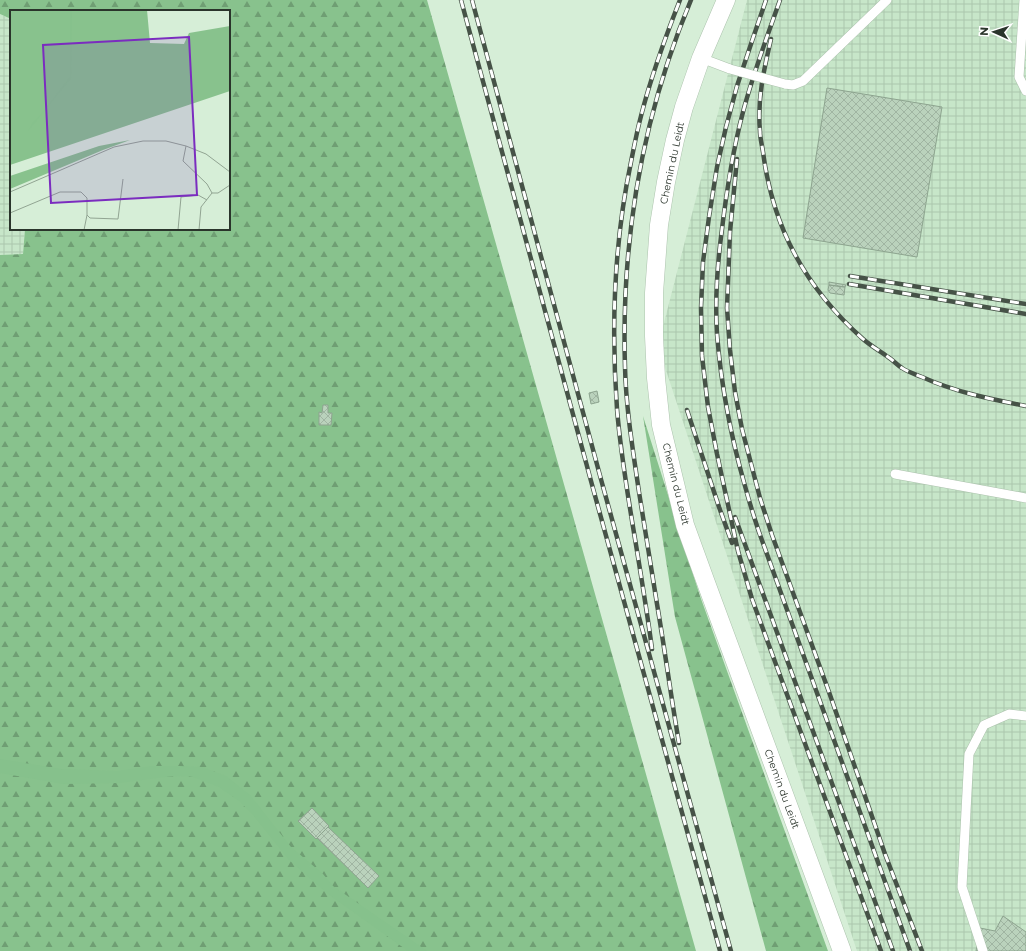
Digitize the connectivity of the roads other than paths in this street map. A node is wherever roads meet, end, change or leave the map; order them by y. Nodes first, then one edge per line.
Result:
1 (726, 0) edge
2 (887, 0) edge
3 (1024, 0) edge
4 (701, 58) junction
5 (1026, 91) edge
6 (895, 474) dead end
7 (1026, 498) edge
8 (1026, 716) edge
9 (842, 951) edge
10 (983, 951) edge

1 - 4 street, Chemin du Leidt
2 - 4 lane, bridge
3 - 5 lane
4 - 9 street, Chemin du Leidt
6 - 7 lane
8 - 10 lane

